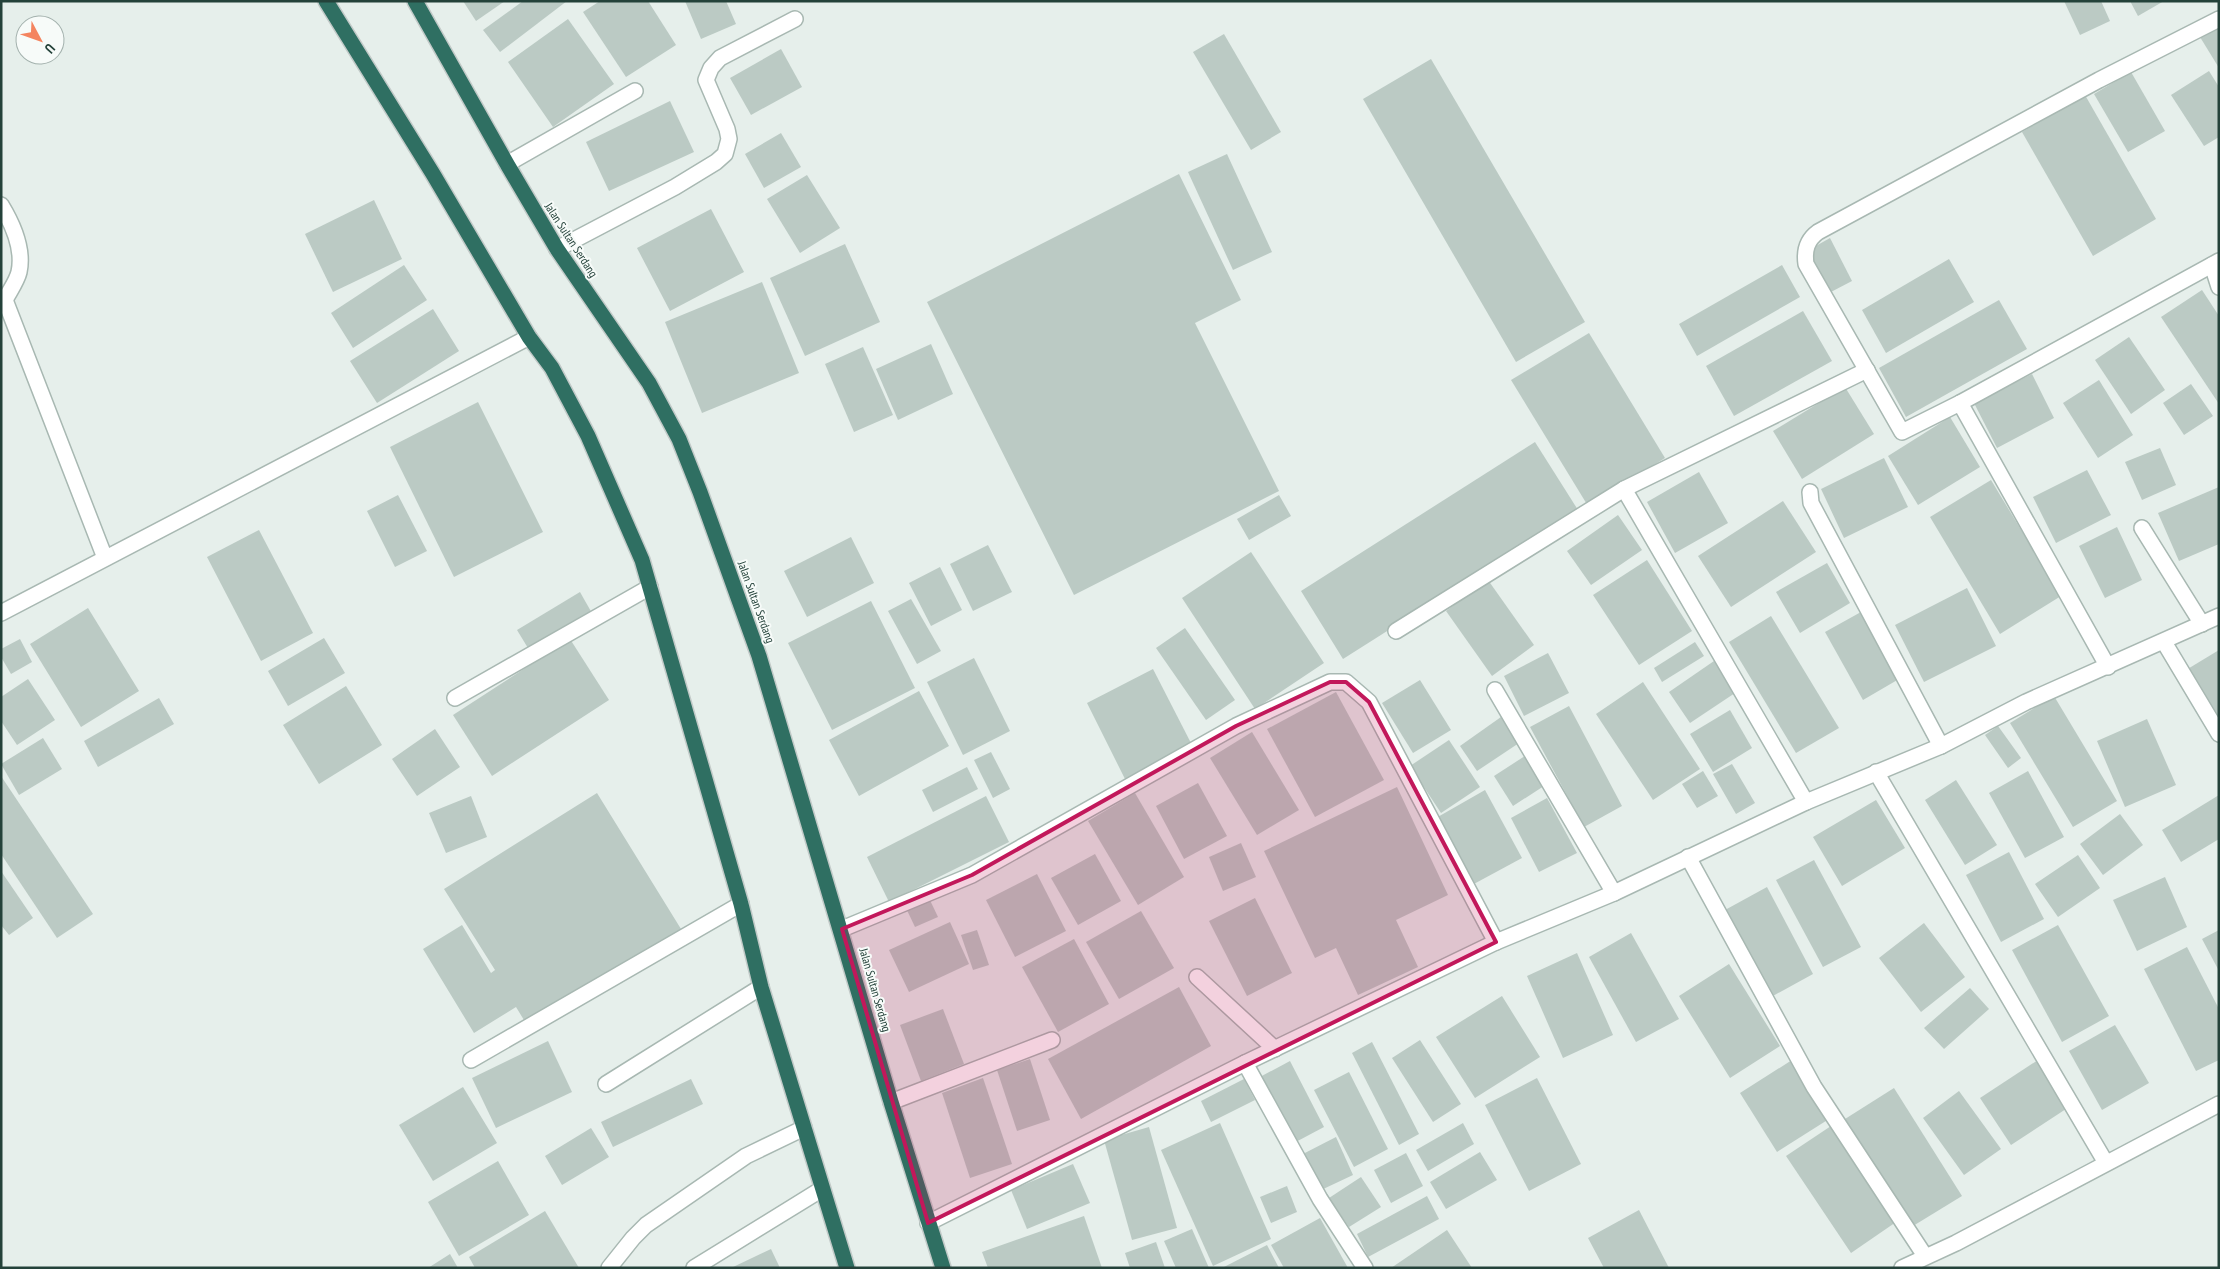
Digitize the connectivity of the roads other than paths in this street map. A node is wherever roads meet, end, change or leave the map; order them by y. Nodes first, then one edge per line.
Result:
1 (326, 1) edge
2 (415, 1) edge
3 (795, 19) dead end
4 (2219, 19) edge
5 (635, 91) dead end
6 (507, 164) junction
7 (1, 205) edge
8 (558, 249) junction
9 (2215, 263) edge
10 (2219, 287) edge
11 (3, 302) edge
12 (529, 337) junction
13 (1867, 370) junction
14 (1960, 403) junction
15 (1624, 489) junction
16 (1810, 492) dead end
17 (2142, 528) dead end
18 (105, 558) junction
19 (650, 587) junction
20 (1, 613) edge
21 (2219, 616) edge
22 (2202, 624) junction
23 (1396, 632) dead end
24 (2164, 642) junction
25 (2108, 668) junction
26 (1495, 690) dead end
27 (455, 698) dead end
28 (2219, 734) edge
29 (1941, 746) junction
30 (1876, 772) junction
31 (1806, 802) junction
32 (1688, 857) junction
33 (1614, 893) junction
34 (741, 904) junction
35 (842, 929) junction
36 (1496, 942) junction
37 (1197, 977) dead end
38 (761, 987) junction
39 (1052, 1040) dead end
40 (1275, 1050) junction
41 (471, 1060) dead end
42 (1245, 1063) junction
43 (606, 1084) dead end
44 (891, 1102) junction
45 (2219, 1104) edge
46 (804, 1128) junction
47 (2106, 1164) junction
48 (822, 1189) junction
49 (928, 1223) junction
50 (1925, 1256) junction
51 (1361, 1267) edge
52 (609, 1268) edge
53 (694, 1268) edge
54 (848, 1268) edge
55 (943, 1268) edge
56 (1902, 1268) edge

1 - 12 highway
2 - 6 highway, Jalan Sultan Serdang
3 - 8 street
4 - 13 street
5 - 6 street
6 - 8 highway, Jalan Sultan Serdang
7 - 11 street
8 - 35 highway, Jalan Sultan Serdang
9 - 10 street
9 - 14 street
11 - 18 street
12 - 18 street
12 - 19 highway
13 - 14 street
13 - 15 street
14 - 25 street
15 - 23 street
15 - 31 street
16 - 29 street
17 - 22 street
18 - 20 street
19 - 27 street
19 - 34 highway
21 - 22 street
22 - 24 street
24 - 25 street
24 - 28 street
25 - 29 street
26 - 33 street
29 - 30 street
30 - 31 street
30 - 47 street
31 - 32 street
32 - 33 street
32 - 50 street
33 - 36 street
34 - 38 highway
34 - 41 street
35 - 36 street
35 - 44 highway, Jalan Sultan Serdang
36 - 40 street
37 - 40 street
38 - 43 street
38 - 46 highway
39 - 44 street
40 - 42 street
42 - 49 street
42 - 51 street
44 - 49 highway, Jalan Sultan Serdang
45 - 47 street
46 - 48 highway
46 - 52 street
47 - 50 street
48 - 53 street
48 - 54 highway
49 - 55 highway, Jalan Sultan Serdang
50 - 56 street

